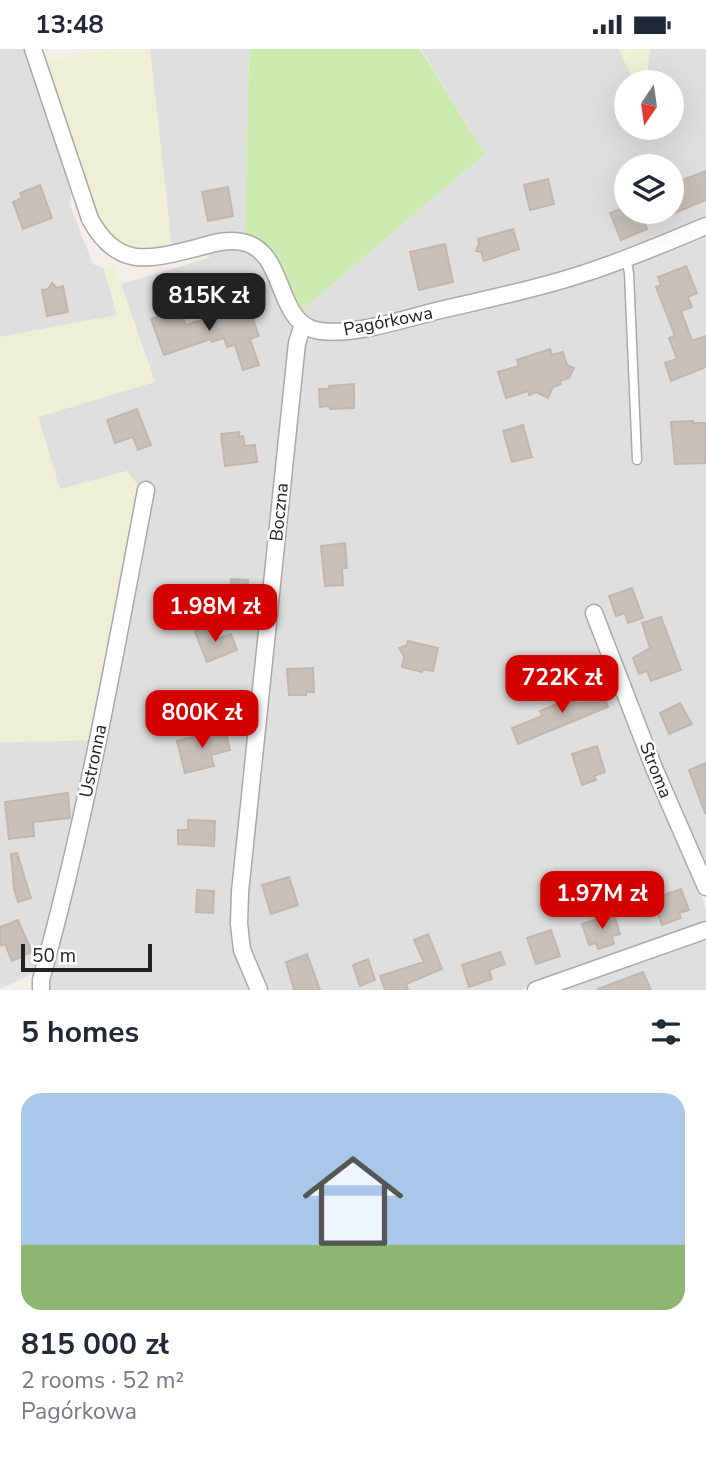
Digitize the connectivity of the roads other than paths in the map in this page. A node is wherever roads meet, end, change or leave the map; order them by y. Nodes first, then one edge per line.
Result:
1 (33, 49) edge
2 (706, 226) edge
3 (626, 258) junction
4 (303, 324) junction
5 (637, 460) dead end
6 (146, 490) dead end
7 (594, 613) dead end
8 (706, 887) edge
9 (706, 930) edge
10 (41, 990) edge
11 (259, 990) edge
12 (536, 990) edge

1 - 4 street
2 - 3 street, Pagórkowa
3 - 4 street, Pagórkowa
3 - 5 lane
4 - 11 street, Boczna
6 - 10 street, Ustronna
7 - 8 street, Stroma
9 - 12 street

